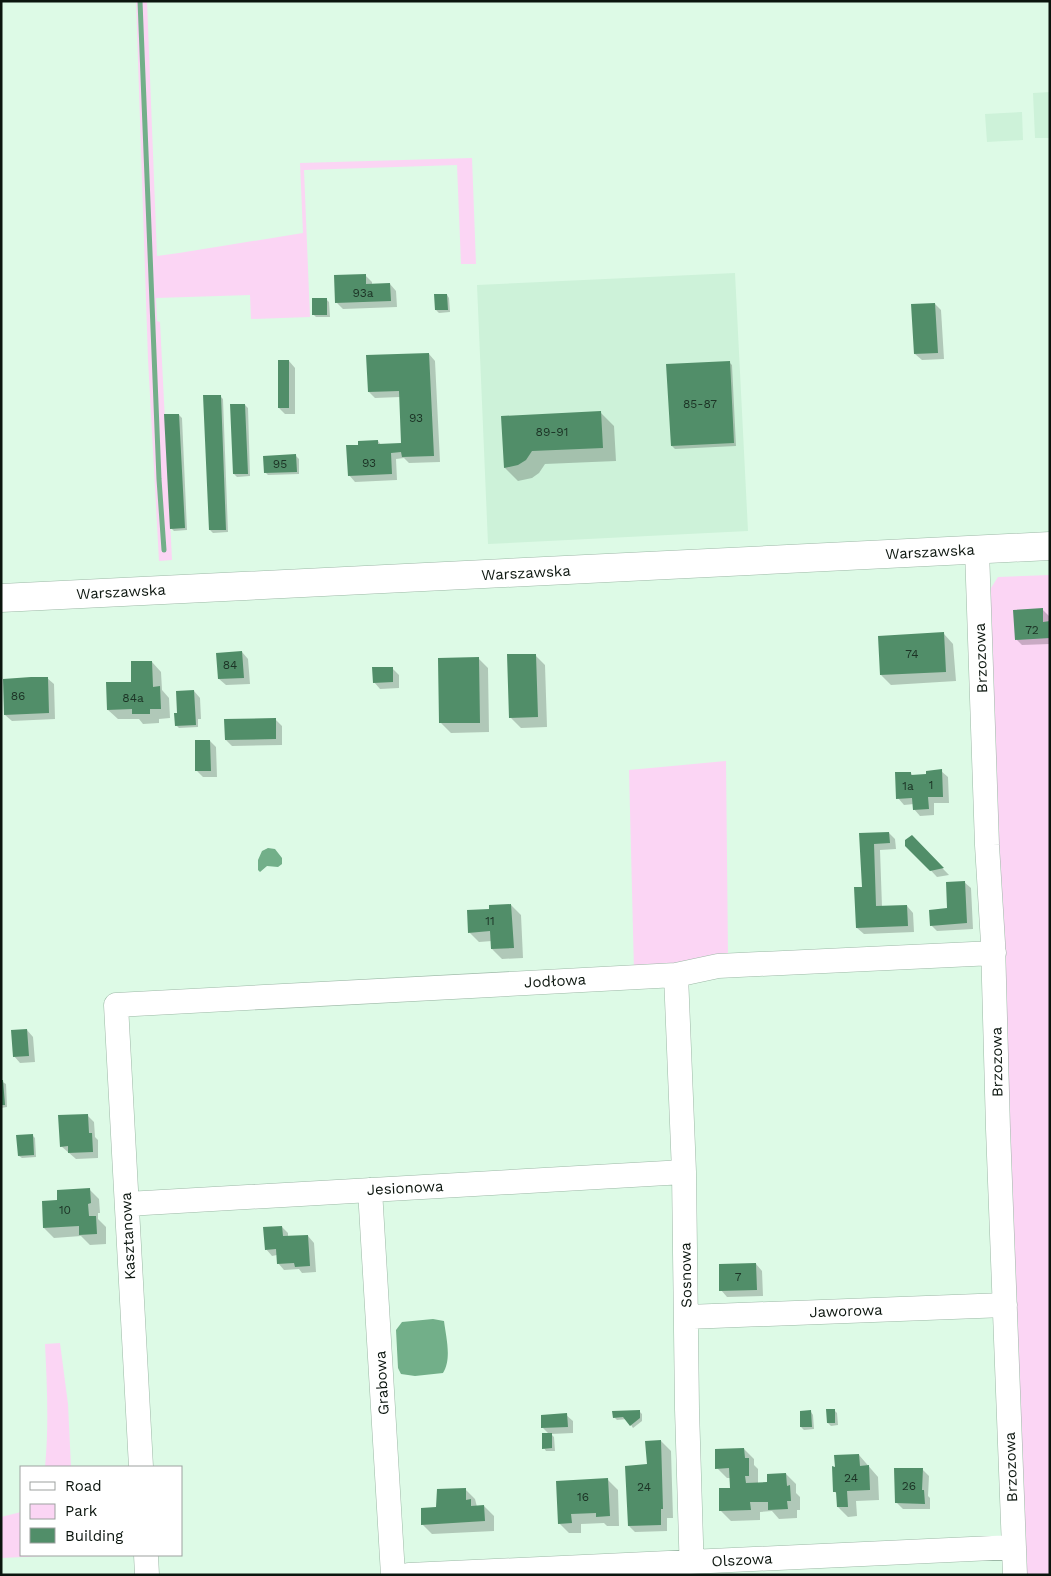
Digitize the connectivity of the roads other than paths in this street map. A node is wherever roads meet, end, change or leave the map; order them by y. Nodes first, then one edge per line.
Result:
1 (1050, 546) edge
2 (977, 550) junction
3 (1, 598) edge
4 (994, 953) junction
5 (676, 975) junction
6 (116, 1005) joint
7 (684, 1172) junction
8 (370, 1190) junction
9 (127, 1204) junction
10 (1006, 1305) junction
11 (687, 1317) junction
12 (141, 1466) edge
13 (1014, 1547) junction
14 (146, 1556) edge
15 (692, 1568) edge
16 (147, 1575) edge
17 (393, 1575) edge
18 (409, 1575) edge
19 (421, 1575) edge
20 (1015, 1575) edge

1 - 2 main road, Warszawska
2 - 3 main road, Warszawska
2 - 4 street, Brzozowa
4 - 5 street, Jodłowa
4 - 10 street, Brzozowa
5 - 6 street, Jodłowa
5 - 7 street, Sosnowa
6 - 9 street, Kasztanowa
7 - 8 street, Jesionowa
7 - 11 street, Sosnowa
8 - 9 street, Jesionowa
8 - 17 street, Grabowa
9 - 12 street, Kasztanowa
10 - 11 street, Jaworowa
10 - 13 street, Brzozowa
11 - 15 street, Sosnowa
13 - 15 street, Olszowa
13 - 20 street, Brzozowa
14 - 16 street
15 - 19 street, Olszowa
18 - 19 street, Olszowa

